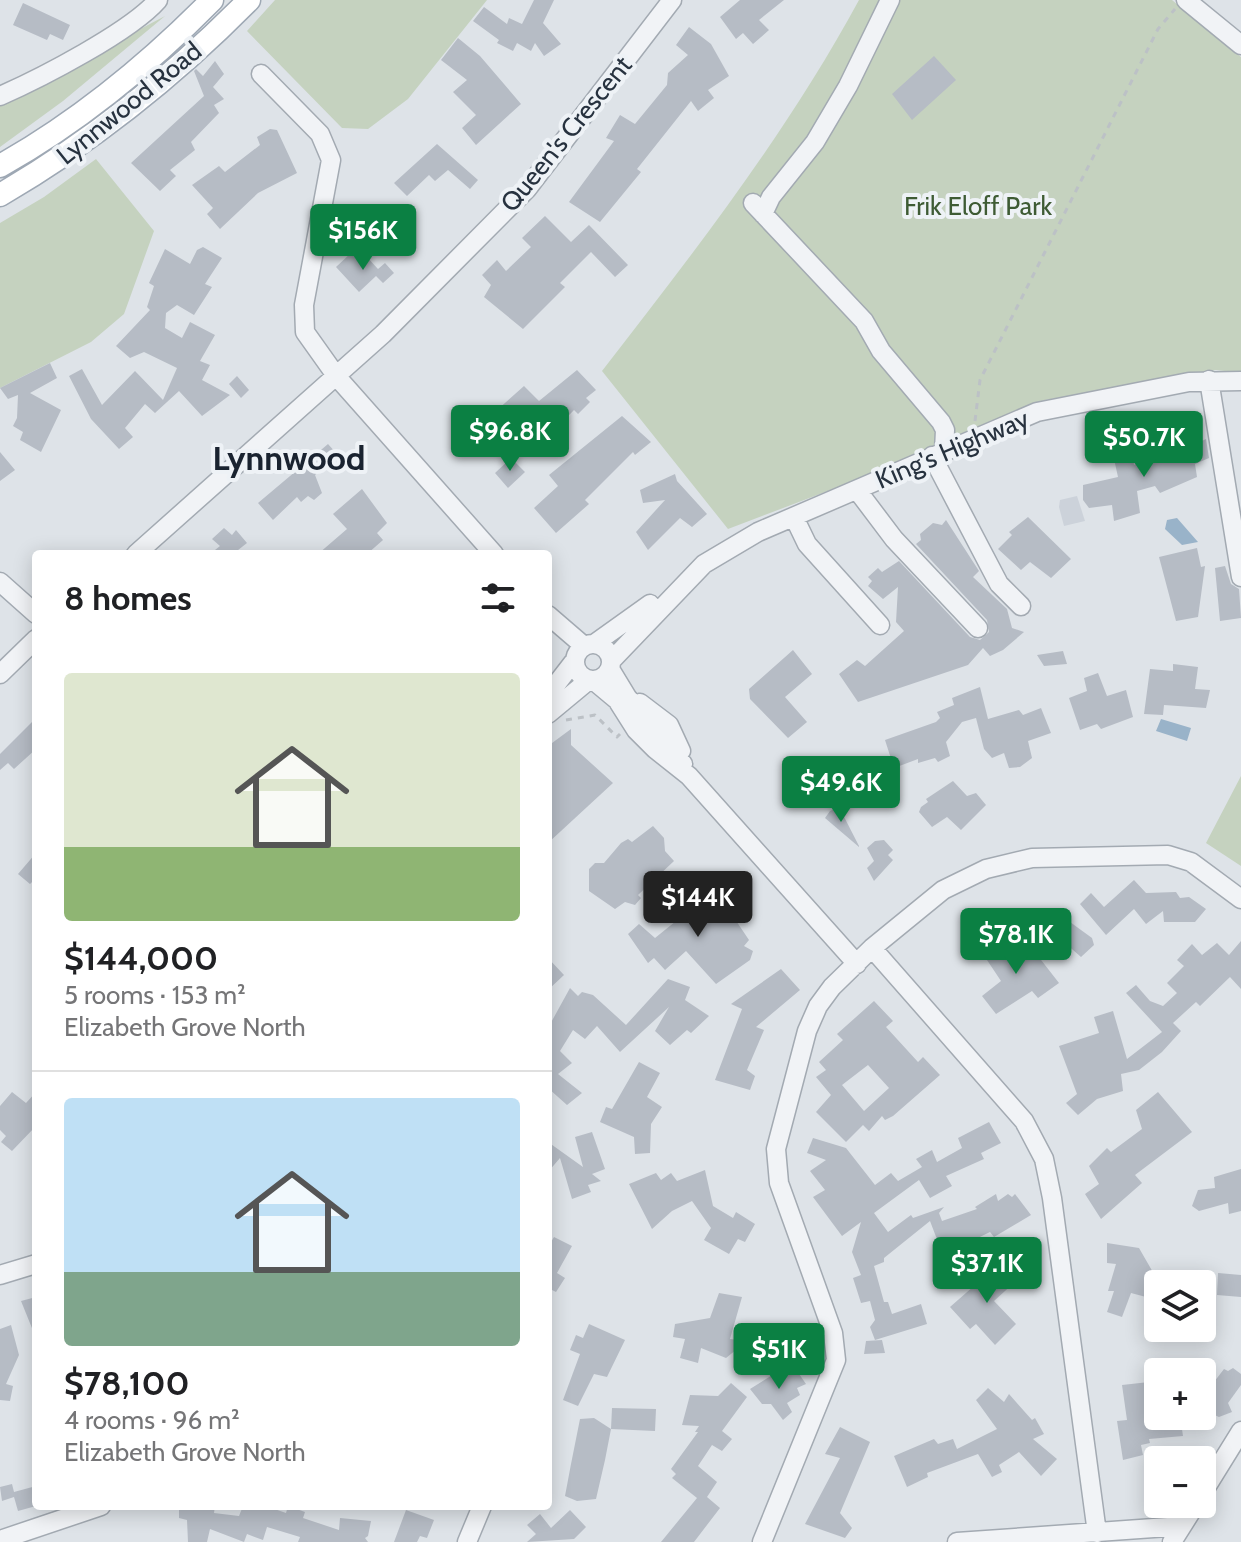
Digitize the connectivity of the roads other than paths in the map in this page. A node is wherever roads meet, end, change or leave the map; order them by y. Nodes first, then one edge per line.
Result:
1 (158, 0) edge
2 (212, 0) edge
3 (249, 0) edge
4 (672, 0) edge
5 (890, 0) edge
6 (1184, 0) edge
7 (1241, 45) edge
8 (261, 74) dead end
9 (0, 96) edge
10 (0, 166) edge
11 (0, 195) edge
12 (337, 377) junction
13 (1209, 380) junction
14 (1241, 381) edge
15 (938, 454) junction
16 (857, 490) junction
17 (794, 517) junction
18 (141, 550) edge
19 (490, 550) edge
20 (1241, 577) edge
21 (684, 581) junction
22 (0, 582) edge
23 (1021, 606) dead end
24 (32, 610) edge
25 (552, 620) edge
26 (880, 625) dead end
27 (978, 628) dead end
28 (32, 643) edge
29 (582, 652) junction
30 (610, 665) junction
31 (0, 674) edge
32 (591, 680) junction
33 (552, 690) edge
34 (552, 711) edge
35 (685, 769) junction
36 (1241, 899) edge
37 (872, 948) junction
38 (857, 964) junction
39 (32, 1265) edge
40 (0, 1275) edge
41 (1241, 1431) edge
42 (1216, 1471) edge
43 (89, 1510) edge
44 (480, 1510) edge
45 (1097, 1533) junction
46 (1177, 1534) edge
47 (1066, 1539) edge
48 (0, 1540) edge
49 (467, 1542) edge
50 (762, 1542) edge
51 (957, 1542) edge

1 - 9 street
2 - 10 main road, Lynnwood Road
3 - 11 main road, Lynnwood Road
4 - 12 street, Queen's Crescent
5 - 15 street
6 - 7 street
8 - 12 street
12 - 18 street, Queen's Crescent
12 - 19 street
13 - 14 street, King's Highway
13 - 15 street, King's Highway
13 - 20 street
15 - 16 street, King's Highway
15 - 23 street
16 - 17 street, King's Highway
16 - 27 street
17 - 21 street, King's Highway
17 - 26 street
21 - 29 street, King's Highway
21 - 30 street, King's Highway
22 - 24 street
25 - 29 street
28 - 31 street
29 - 30 street
29 - 32 street
29 - 33 street, King's Highway
30 - 32 street
30 - 35 street
32 - 34 street
32 - 35 street
35 - 38 street
36 - 37 street
37 - 38 street
37 - 45 street
38 - 50 street
39 - 40 street
41 - 42 street
43 - 48 street
44 - 49 street
45 - 46 street
45 - 47 street
47 - 51 street

